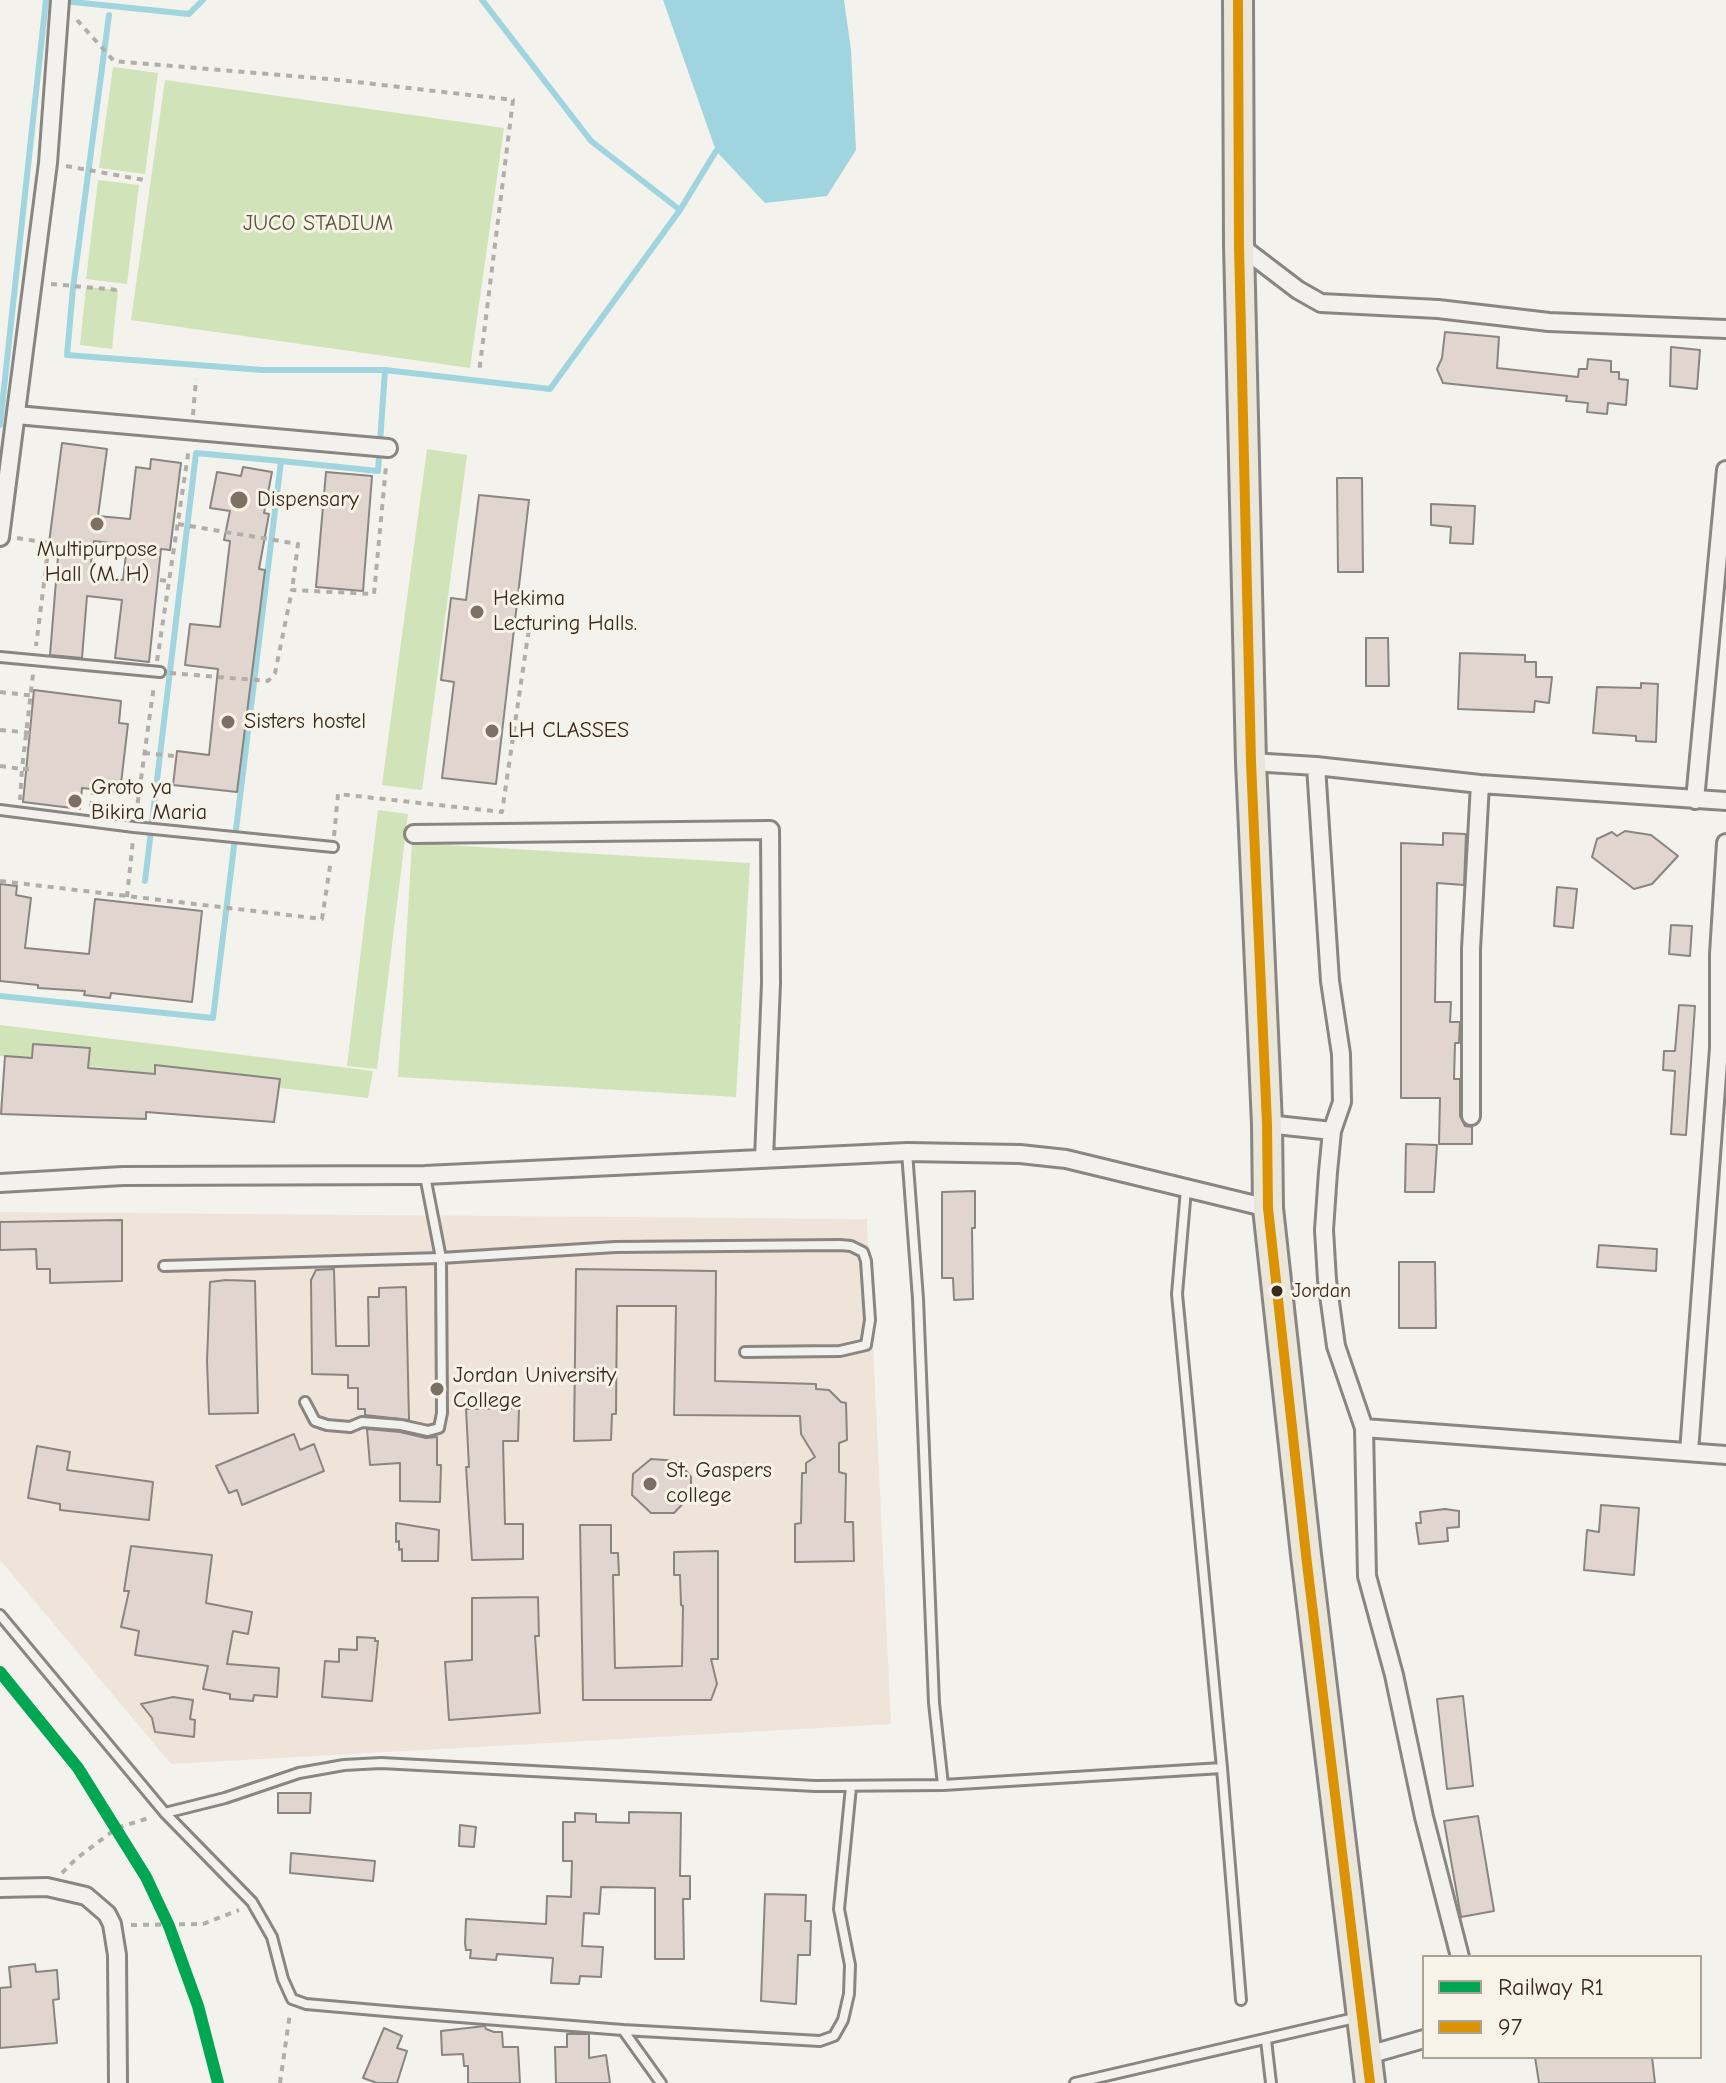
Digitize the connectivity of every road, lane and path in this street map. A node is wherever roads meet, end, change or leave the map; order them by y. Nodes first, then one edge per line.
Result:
1 (60, 0) edge
2 (1238, 0) edge
3 (48, 163) junction
4 (144, 180) dead end
5 (1239, 245) junction
6 (33, 281) junction
7 (118, 290) dead end
8 (1726, 329) edge
9 (479, 373) dead end
10 (196, 379) dead end
11 (16, 415) junction
12 (191, 429) junction
13 (388, 448) joint
14 (1726, 470) edge
15 (3, 479) edge
16 (176, 484) dead end
17 (183, 484) junction
18 (178, 524) junction
19 (0, 537) edge
20 (160, 580) dead end
21 (169, 581) junction
22 (292, 590) junction
23 (531, 615) dead end
24 (0, 657) edge
25 (35, 660) junction
26 (158, 672) junction
27 (179, 674) dead end
28 (0, 692) edge
29 (33, 696) junction
30 (0, 730) edge
31 (33, 733) dead end
32 (144, 753) junction
33 (174, 756) dead end
34 (1251, 762) junction
35 (0, 766) edge
36 (1316, 766) junction
37 (26, 769) junction
38 (1480, 784) junction
39 (1695, 800) junction
40 (1726, 801) edge
41 (0, 810) edge
42 (19, 813) junction
43 (134, 827) junction
44 (414, 834) dead end
45 (1726, 843) edge
46 (333, 847) junction
47 (0, 881) edge
48 (127, 897) junction
49 (1471, 1116) dead end
50 (1267, 1124) junction
51 (1332, 1131) junction
52 (907, 1152) junction
53 (764, 1159) junction
54 (425, 1175) junction
55 (0, 1183) edge
56 (1186, 1189) junction
57 (1268, 1208) junction
58 (441, 1258) junction
59 (164, 1266) dead end
60 (745, 1352) dead end
61 (305, 1402) dead end
62 (1364, 1428) junction
63 (1689, 1452) junction
64 (1726, 1455) edge
65 (0, 1615) edge
66 (1222, 1768) junction
67 (943, 1785) junction
68 (851, 1787) junction
69 (165, 1813) junction
70 (47, 1887) junction
71 (0, 1888) edge
72 (252, 1902) junction
73 (112, 1924) junction
74 (1459, 1955) edge
75 (292, 1999) junction
76 (1241, 2000) dead end
77 (1362, 2017) junction
78 (623, 2030) junction
79 (1266, 2040) junction
80 (1422, 2040) edge
81 (1368, 2055) junction
82 (118, 2083) edge
83 (280, 2083) edge
84 (661, 2083) edge
85 (1075, 2083) edge
86 (1271, 2083) edge
87 (1370, 2083) edge

1 - 3 street
1 - 9 path
2 - 5 highway
3 - 4 path
3 - 6 street
5 - 8 street
5 - 34 highway
6 - 7 path
6 - 11 street
10 - 12 path
11 - 12 street
11 - 15 street
12 - 13 street
12 - 17 path
13 - 22 path
14 - 39 street
15 - 19 street
16 - 17 path
17 - 18 path
18 - 21 path
18 - 22 path
19 - 25 path
20 - 21 path
21 - 26 path
22 - 27 path
23 - 46 path
24 - 25 lane
25 - 26 lane
25 - 29 path
26 - 32 path
28 - 29 path
29 - 37 path
30 - 31 path
32 - 33 path
32 - 43 path
34 - 36 street
34 - 50 highway
35 - 37 path
36 - 38 street
36 - 51 street
37 - 42 path
38 - 39 street
38 - 49 street
39 - 40 street
41 - 42 lane
42 - 43 lane
43 - 46 lane
43 - 48 path
44 - 53 street
45 - 63 street
46 - 48 path
47 - 48 path
50 - 51 street
50 - 57 highway
51 - 62 street
52 - 53 street
52 - 56 street
52 - 67 lane
53 - 54 street
54 - 55 street
54 - 58 lane
56 - 57 street
56 - 66 lane
57 - 77 highway
58 - 59 lane
58 - 60 lane
58 - 61 lane
62 - 63 street
62 - 74 street
63 - 64 street
65 - 69 lane
66 - 67 lane
66 - 76 lane
67 - 68 lane
68 - 69 lane
68 - 78 lane
69 - 70 path
69 - 72 lane
70 - 71 street
70 - 73 street
72 - 73 path
72 - 75 lane
73 - 82 street
75 - 78 lane
75 - 83 path
77 - 79 lane
77 - 81 highway
78 - 84 lane
79 - 85 lane
79 - 86 lane
80 - 81 street
81 - 87 highway

